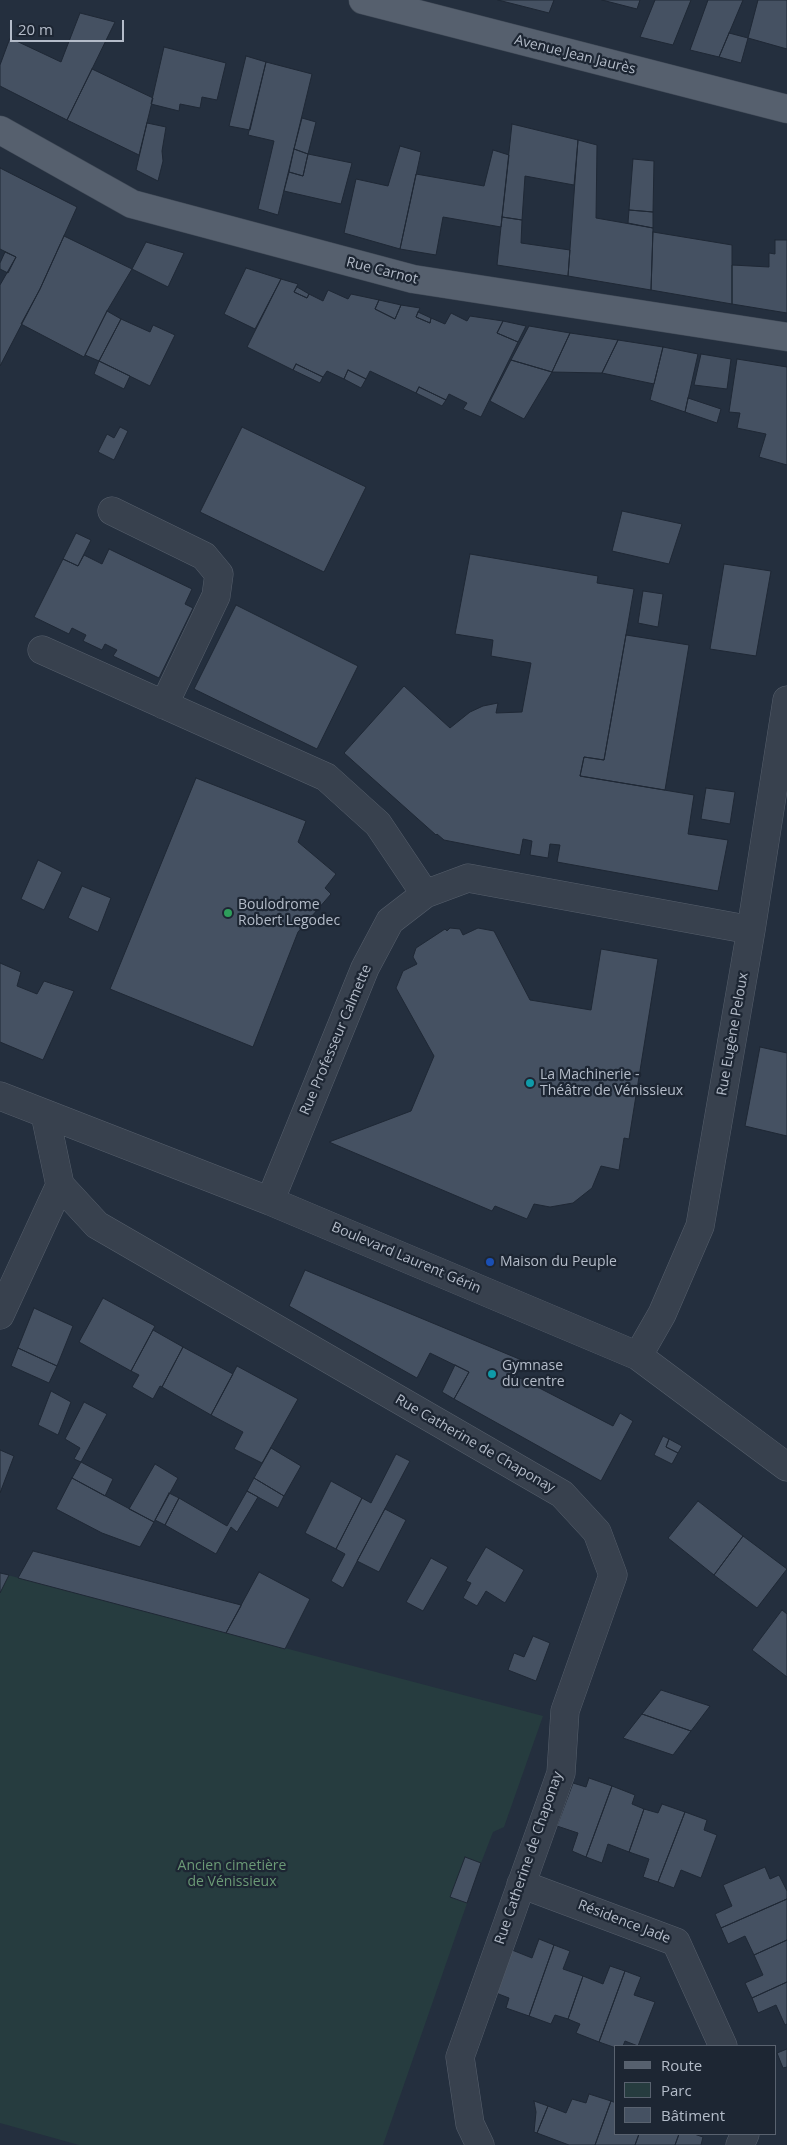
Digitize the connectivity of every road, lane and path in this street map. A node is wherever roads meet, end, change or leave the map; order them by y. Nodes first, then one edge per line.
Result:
1 (363, 0) edge
2 (787, 109) edge
3 (0, 130) edge
4 (787, 337) edge
5 (112, 511) dead end
6 (42, 650) dead end
7 (787, 700) edge
8 (164, 705) junction
9 (424, 894) junction
10 (751, 930) junction
11 (0, 1096) edge
12 (44, 1114) junction
13 (60, 1186) junction
14 (270, 1201) junction
15 (0, 1315) edge
16 (638, 1356) junction
17 (787, 1467) edge
18 (521, 1884) junction
19 (723, 2045) edge
20 (475, 2134) edge

1 - 2 main road, Avenue Jean Jaurès
3 - 4 main road, Rue Carnot
5 - 8 street
6 - 8 street
7 - 10 street, Rue Eugène Peloux
8 - 9 street
9 - 10 street, Rue Professeur Calmette
9 - 14 street, Rue Professeur Calmette
10 - 16 street, Rue Eugène Peloux
11 - 12 street, Boulevard Laurent Gérin
12 - 13 street
12 - 14 street, Boulevard Laurent Gérin
13 - 15 street
13 - 18 street, Rue Catherine de Chaponay
14 - 16 street, Boulevard Laurent Gérin
16 - 17 street, Boulevard Laurent Gérin
18 - 19 street, Résidence Jade
18 - 20 street, Rue Catherine de Chaponay

